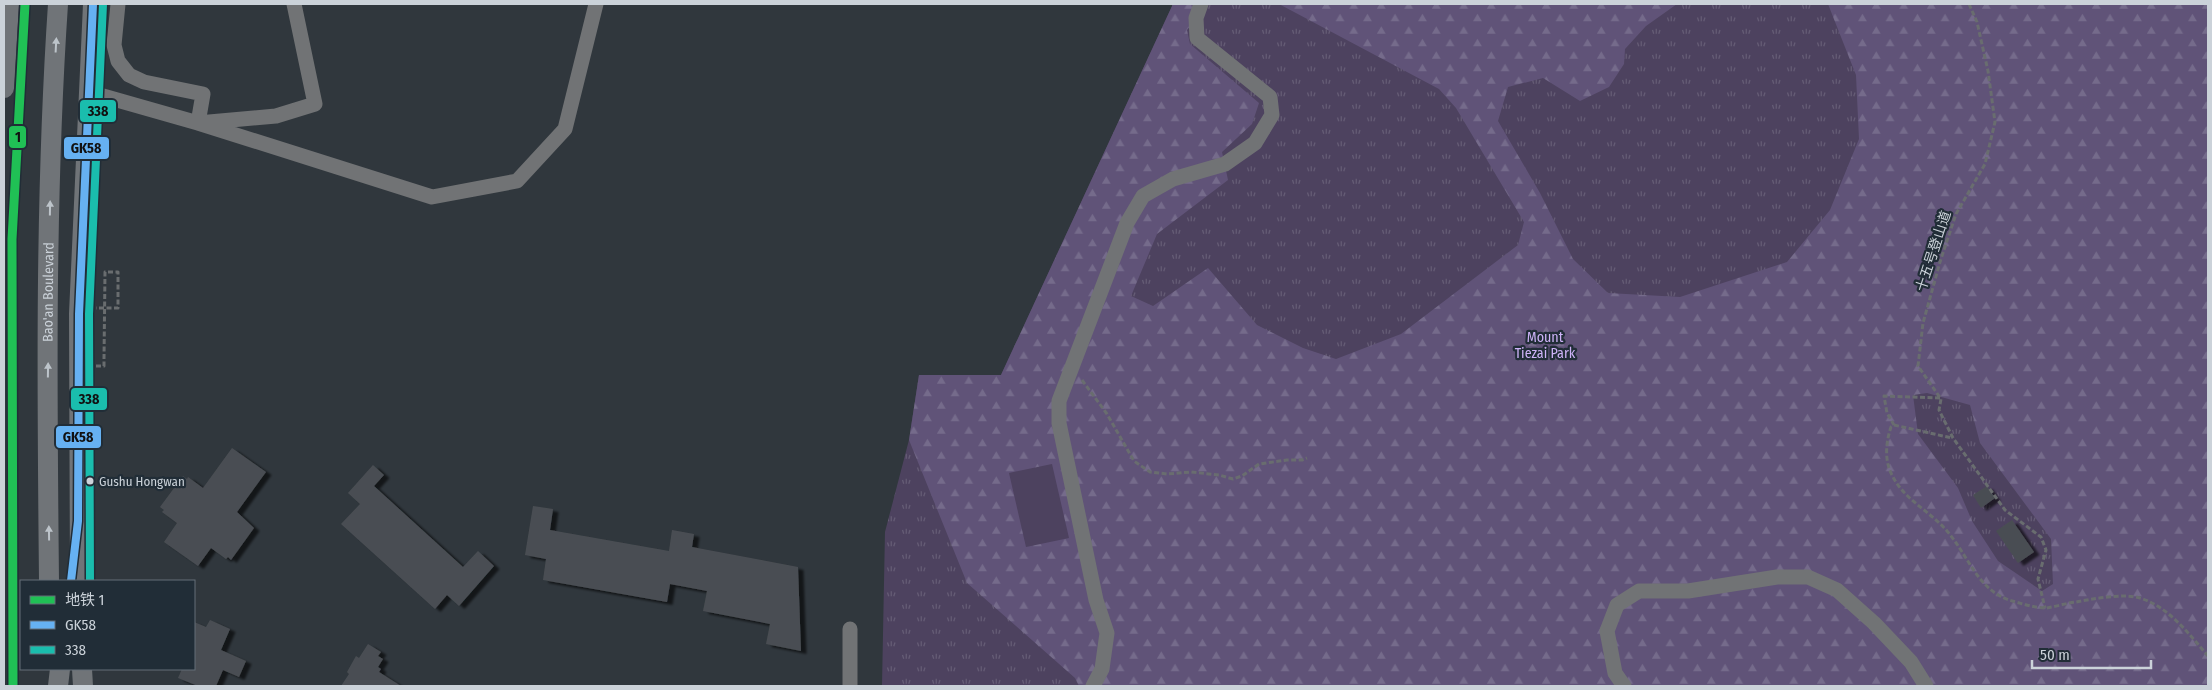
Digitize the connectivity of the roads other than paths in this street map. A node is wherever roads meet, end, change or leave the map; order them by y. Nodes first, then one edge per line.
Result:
1 (9, 4) edge
2 (58, 4) edge
3 (93, 4) edge
4 (118, 4) edge
5 (294, 4) edge
6 (596, 4) edge
7 (1201, 4) edge
8 (4, 88) edge
9 (89, 92) junction
10 (198, 124) junction
11 (78, 521) junction
12 (49, 580) edge
13 (71, 580) edge
14 (80, 580) edge
15 (850, 629) dead end
16 (51, 670) edge
17 (60, 670) edge
18 (82, 670) edge
19 (51, 686) edge
20 (58, 686) edge
21 (83, 686) edge
22 (850, 686) edge
23 (1094, 686) edge
24 (1624, 686) edge
25 (1926, 686) edge

1 - 8 main road
12 -> 2 main road, Bao'an Boulevard
3 - 9 main road
4 - 10 street
5 - 10 street
6 - 10 street
7 - 23 street
9 - 10 street
9 - 11 main road
11 - 13 main road
11 - 14 main road
15 - 22 street
16 - 19 main road
17 - 20 main road
18 - 21 main road
24 - 25 street

